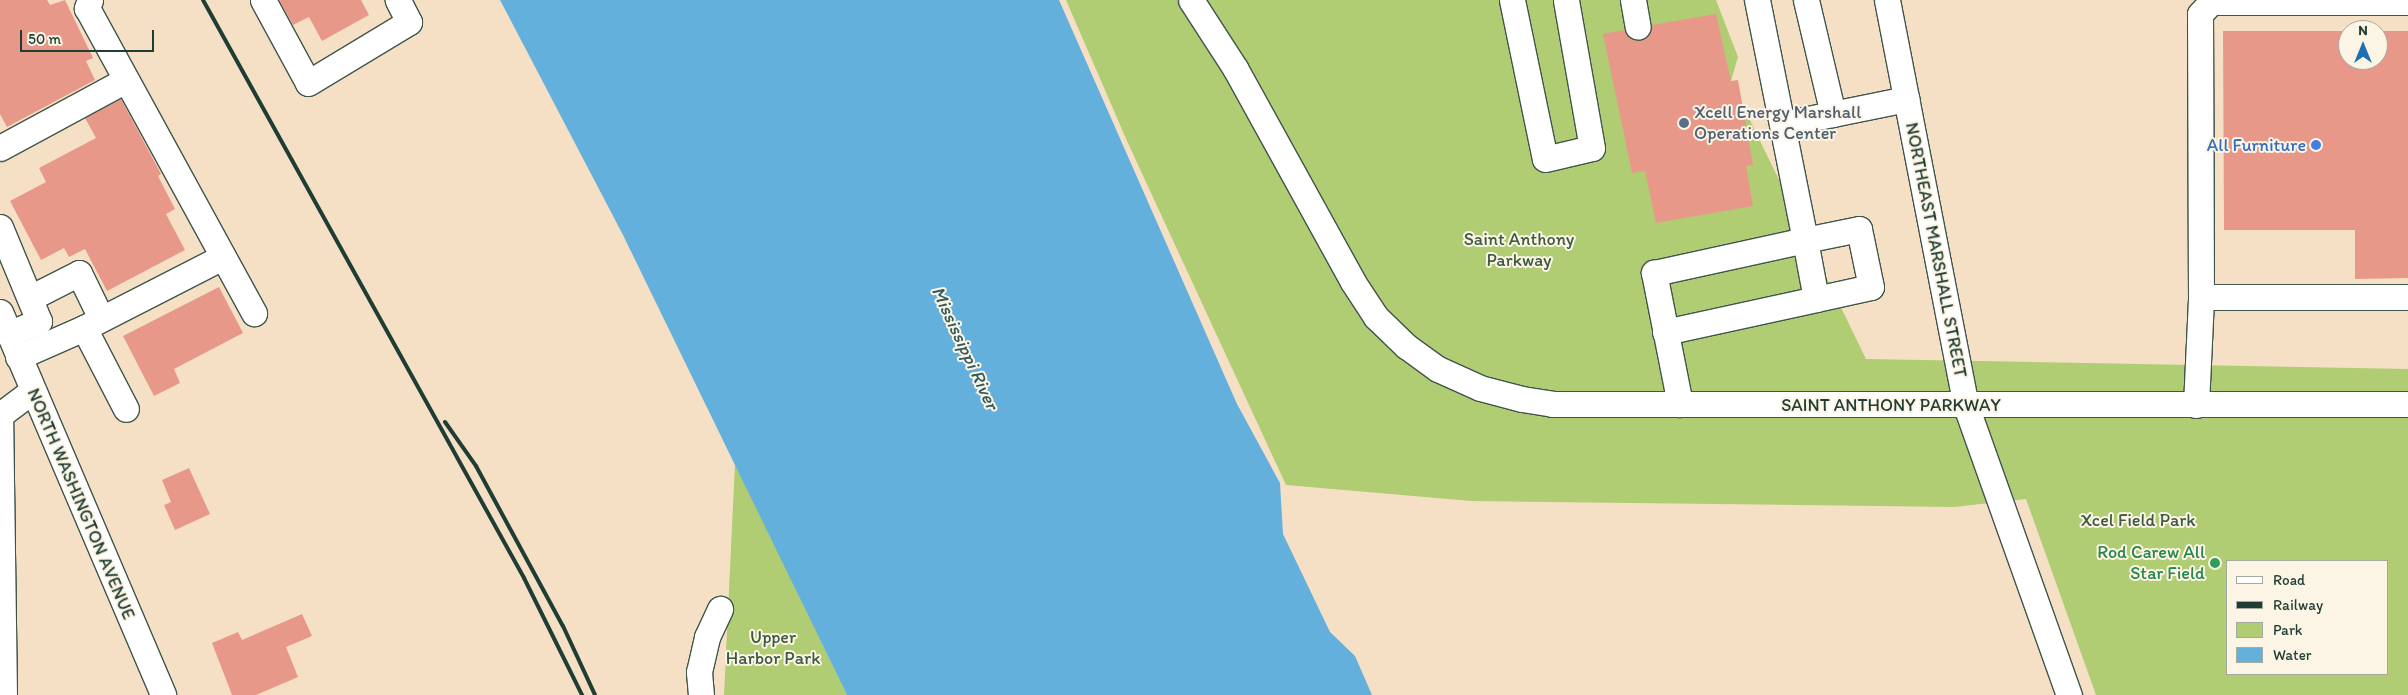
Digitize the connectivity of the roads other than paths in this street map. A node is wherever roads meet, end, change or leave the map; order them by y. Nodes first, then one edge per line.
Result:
1 (90, 0) edge
2 (263, 0) edge
3 (398, 0) edge
4 (1191, 0) edge
5 (1512, 0) edge
6 (1566, 0) edge
7 (1633, 0) edge
8 (1758, 0) edge
9 (1806, 0) edge
10 (1887, 0) edge
11 (2408, 2) edge
12 (1638, 28) dead end
13 (126, 80) junction
14 (1906, 99) junction
15 (1833, 114) junction
16 (1783, 124) junction
17 (0, 148) edge
18 (0, 227) edge
19 (1805, 240) junction
20 (223, 257) junction
21 (2201, 296) junction
22 (2408, 297) edge
23 (1816, 299) junction
24 (34, 310) junction
25 (254, 313) dead end
26 (93, 323) junction
27 (1665, 332) junction
28 (9, 334) edge
29 (49, 343) junction
30 (32, 391) junction
31 (1680, 404) junction
32 (2408, 404) edge
33 (2196, 405) junction
34 (1966, 406) junction
35 (126, 409) dead end
36 (0, 415) edge
37 (720, 609) dead end
38 (4, 695) edge
39 (163, 695) edge
40 (701, 695) edge
41 (2069, 695) edge

1 - 13 street
2 - 3 street
4 - 31 street, SAINT ANTHONY PARKWAY
5 - 6 street
7 - 12 street
8 - 16 street
9 - 15 street
10 - 14 street, NORTHEAST MARSHALL STREET
11 - 21 street
13 - 17 street
13 - 20 street
14 - 15 street
14 - 34 street, NORTHEAST MARSHALL STREET
15 - 16 street
16 - 19 street
18 - 24 street
19 - 23 street
19 - 23 street
19 - 27 street
20 - 25 street
20 - 26 street
21 - 22 street
21 - 33 street
23 - 27 street
24 - 26 street
24 - 28 street
24 - 29 street
26 - 29 street
26 - 35 street
27 - 31 street
28 - 29 street
28 - 30 street, NORTH WASHINGTON AVENUE
30 - 36 street
30 - 39 street, NORTH WASHINGTON AVENUE
31 - 34 street, SAINT ANTHONY PARKWAY
32 - 33 street, SAINT ANTHONY PARKWAY
33 - 34 street, SAINT ANTHONY PARKWAY
34 - 41 street, NORTHEAST MARSHALL STREET
36 - 38 street
37 - 40 street

